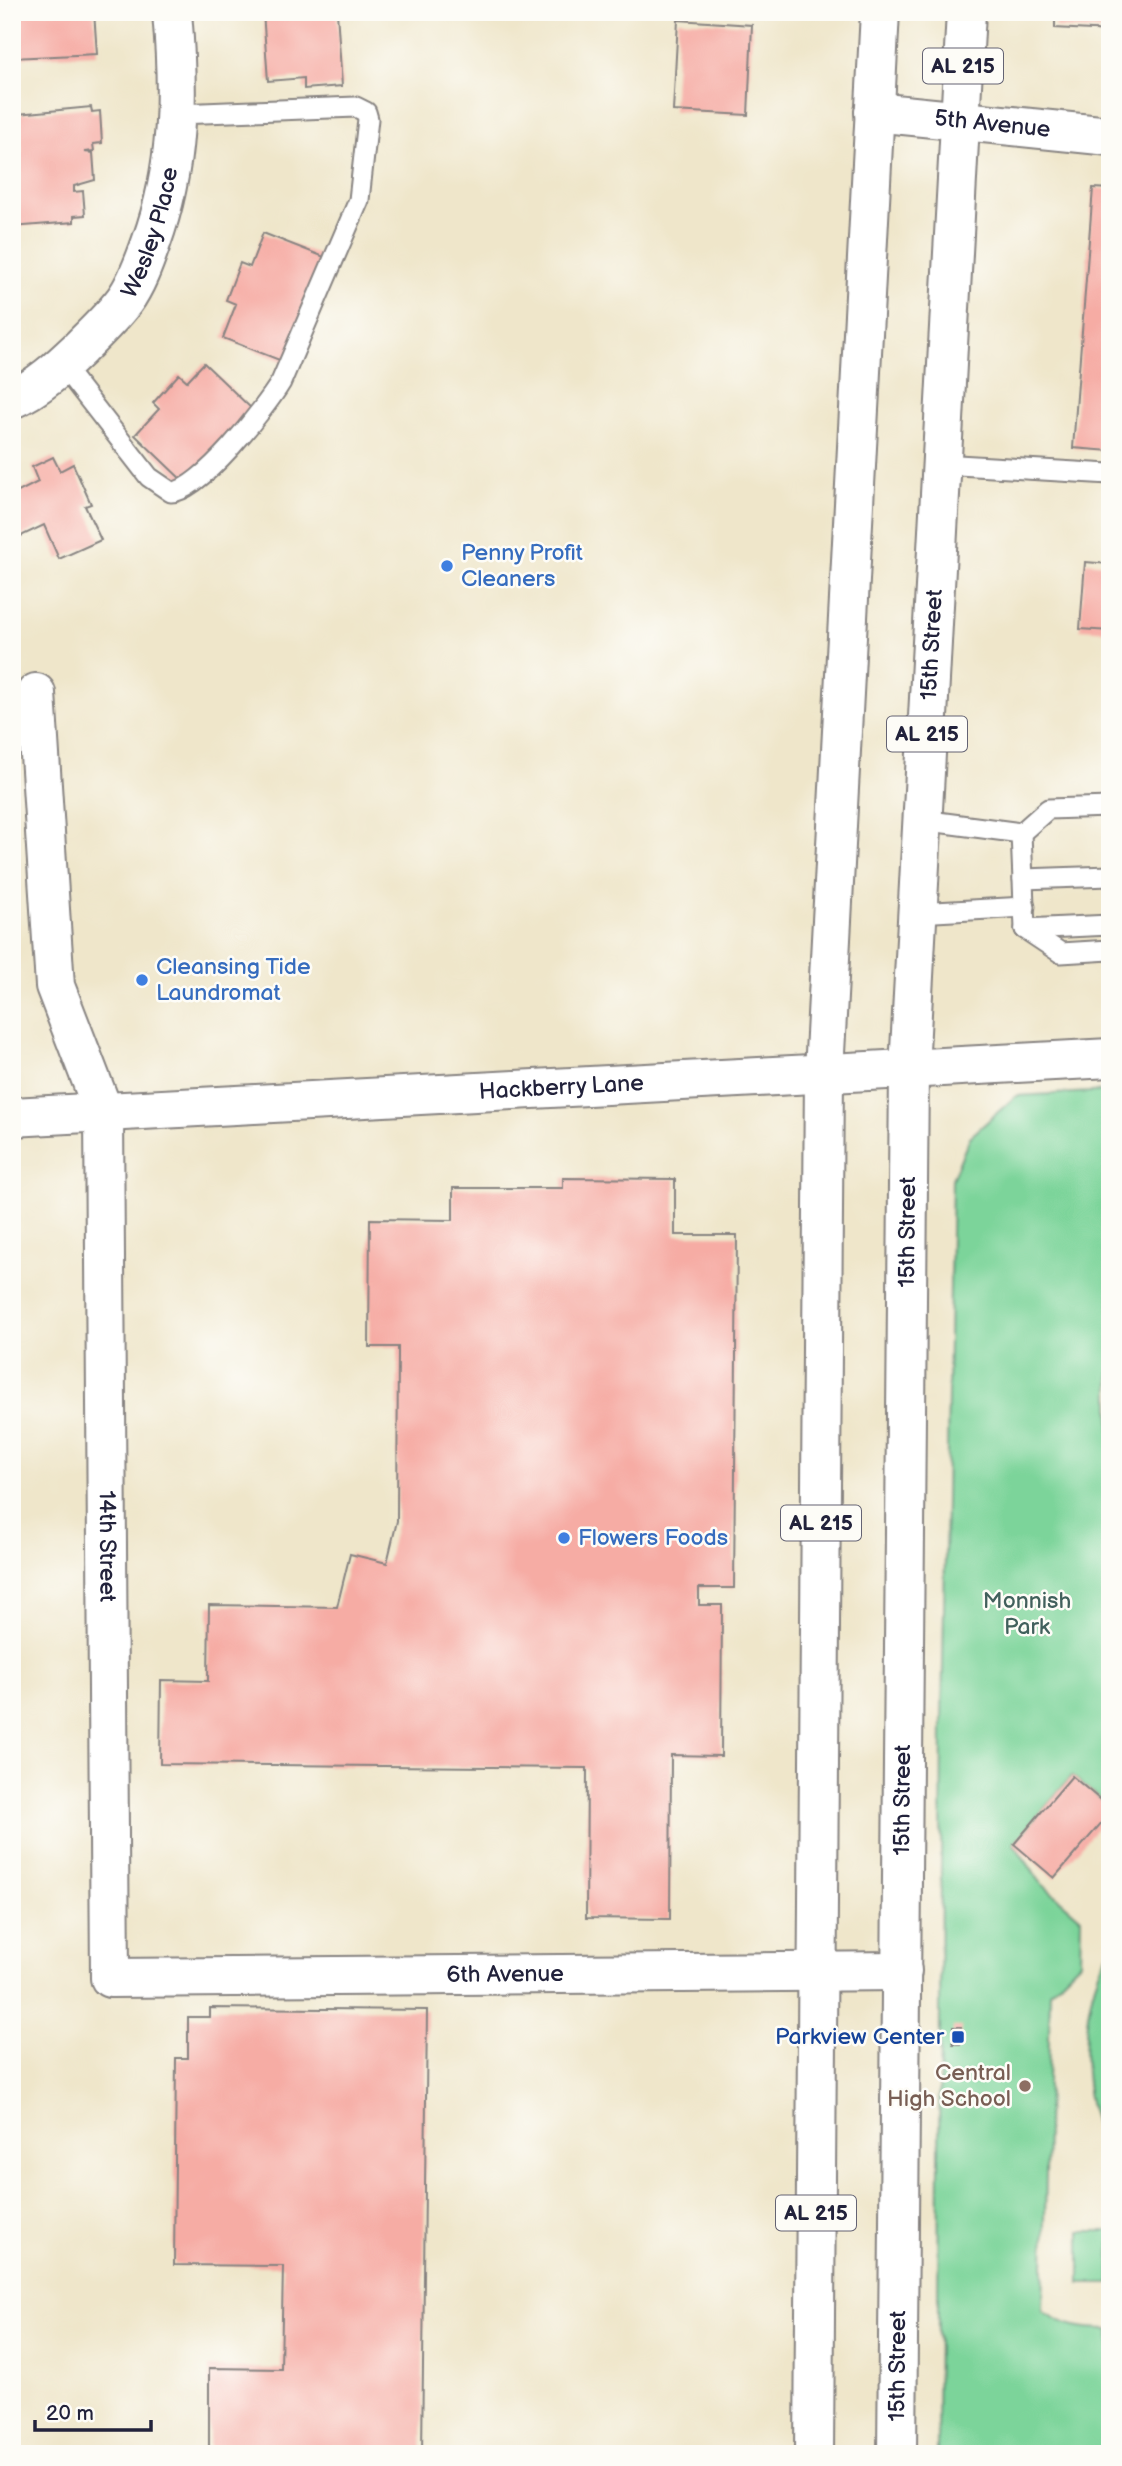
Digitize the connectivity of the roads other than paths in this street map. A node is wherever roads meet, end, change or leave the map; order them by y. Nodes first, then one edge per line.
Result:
1 (172, 12) edge
2 (880, 12) edge
3 (966, 12) edge
4 (874, 113) junction
5 (178, 114) junction
6 (960, 120) junction
7 (1110, 136) edge
8 (62, 365) junction
9 (12, 399) edge
10 (941, 464) junction
11 (1110, 474) edge
12 (36, 693) dead end
13 (1110, 807) edge
14 (922, 820) junction
15 (1021, 833) junction
16 (1110, 876) edge
17 (1023, 879) junction
18 (1025, 908) junction
19 (916, 913) junction
20 (1110, 925) edge
21 (1025, 929) junction
22 (1110, 950) edge
23 (1110, 1058) edge
24 (909, 1069) junction
25 (824, 1072) junction
26 (103, 1113) junction
27 (12, 1117) edge
28 (902, 1971) junction
29 (818, 1973) junction
30 (110, 1978) joint
31 (814, 2454) edge
32 (897, 2454) edge

1 - 5 main road, Wesley Place
2 - 4 main road, AL 215
3 - 6 main road, 15th Street / AL 215
4 - 6 main road, 5th Avenue
4 - 25 main road, AL 215
5 - 8 main road, Wesley Place
5 - 8 lane
6 - 7 main road, 5th Avenue
6 - 10 main road, 15th Street / AL 215
8 - 9 main road, Wesley Place
10 - 11 lane
10 - 14 main road, 15th Street / AL 215
12 - 26 main road
13 - 15 lane
14 - 15 lane
14 - 19 main road, 15th Street / AL 215
15 - 17 lane
16 - 17 lane
17 - 18 lane
18 - 19 lane
18 - 21 lane
19 - 24 main road, 15th Street / AL 215
20 - 21 lane
21 - 22 lane
23 - 24 main road, Hackberry Lane
24 - 25 main road, Hackberry Lane
24 - 28 main road, 15th Street / AL 215
25 - 26 main road, Hackberry Lane
25 - 29 main road, AL 215
26 - 27 main road, Hackberry Lane
26 - 30 main road, 14th Street
28 - 29 main road, 6th Avenue
28 - 32 main road, 15th Street / AL 215
29 - 30 main road, 6th Avenue
29 - 31 main road, AL 215

